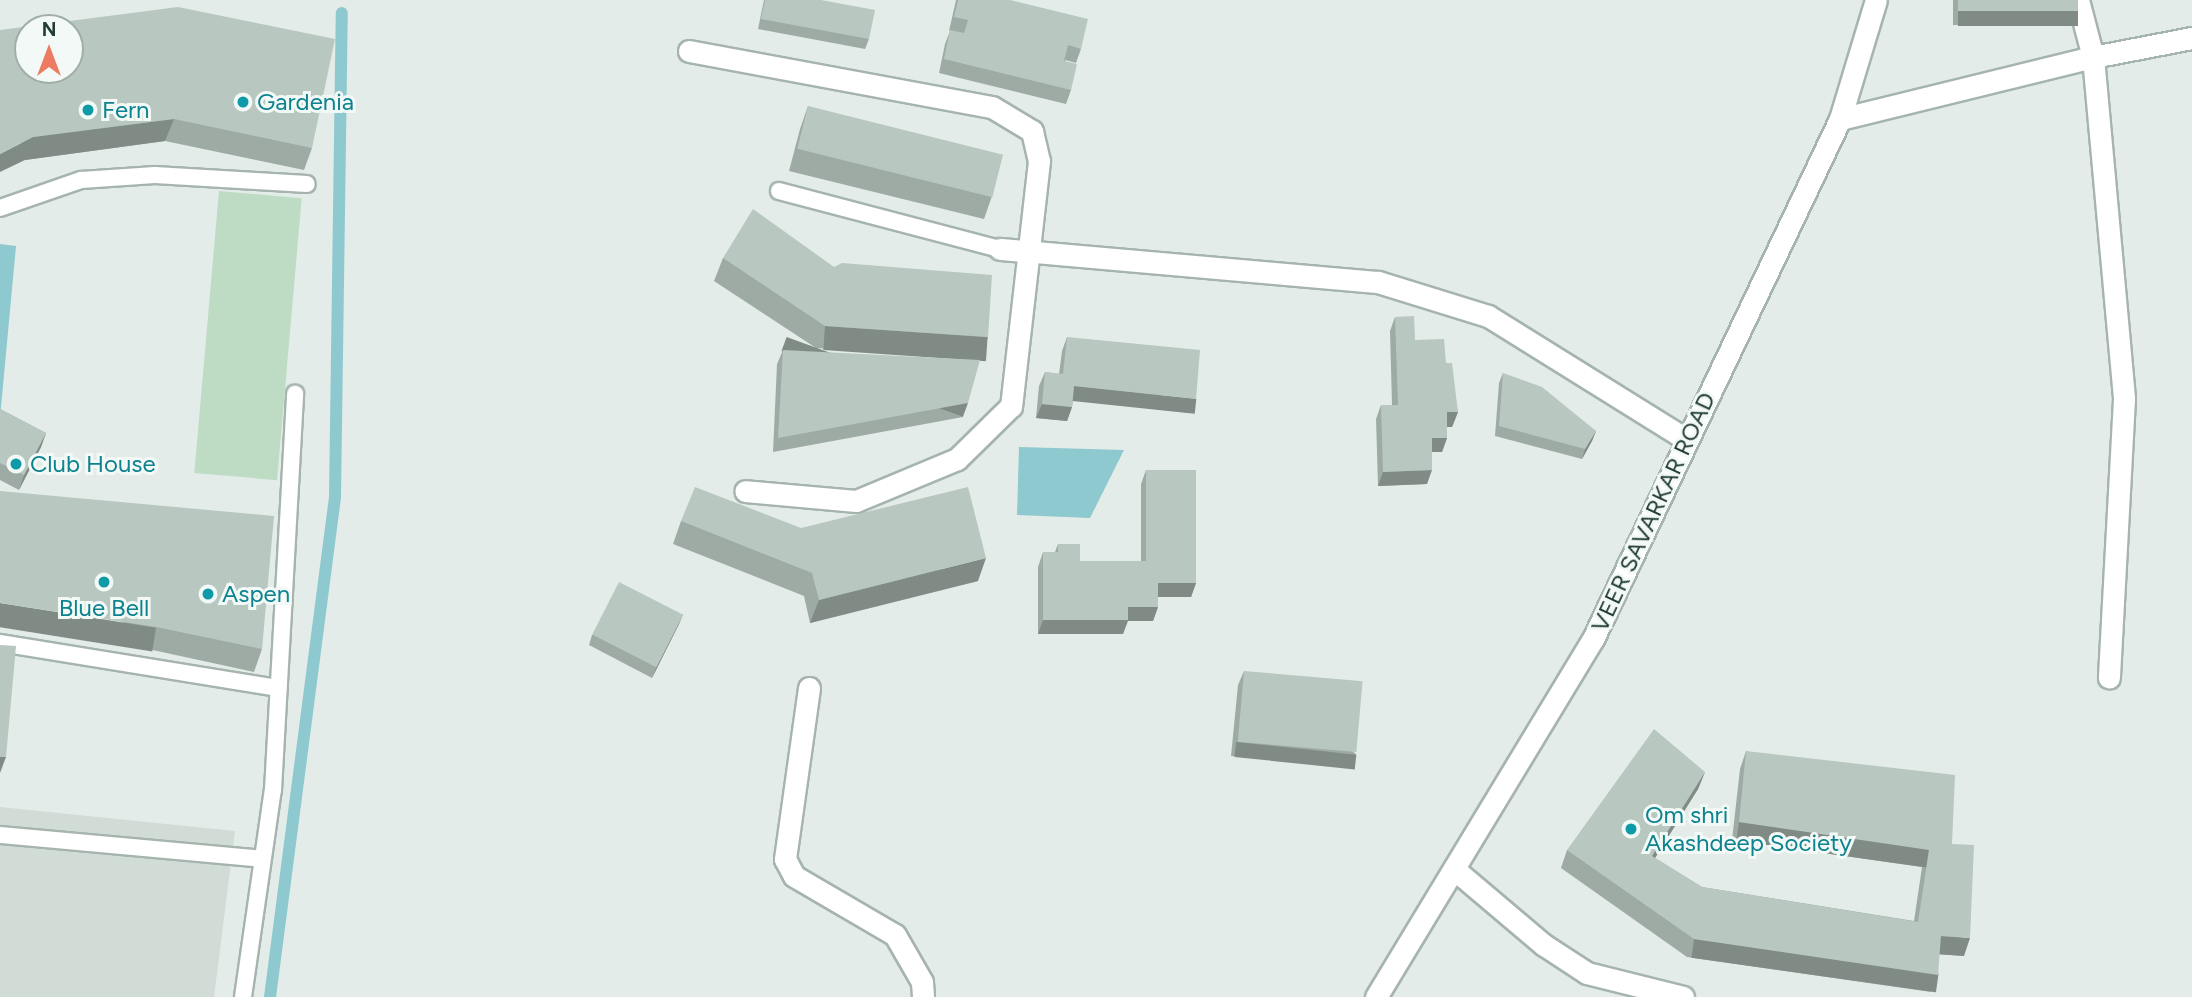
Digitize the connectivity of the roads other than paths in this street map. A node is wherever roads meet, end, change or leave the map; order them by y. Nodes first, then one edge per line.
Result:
1 (1876, 0) edge
2 (2078, 0) edge
3 (2192, 38) edge
4 (689, 51) dead end
5 (2093, 57) junction
6 (1840, 119) junction
7 (307, 184) edge
8 (779, 191) dead end
9 (0, 208) edge
10 (1000, 249) joint
11 (1026, 251) junction
12 (295, 394) dead end
13 (1687, 440) junction
14 (745, 491) dead end
15 (0, 643) edge
16 (2109, 678) dead end
17 (278, 688) junction
18 (808, 688) dead end
19 (0, 835) edge
20 (262, 859) junction
21 (1454, 869) junction
22 (243, 997) edge
23 (923, 997) edge
24 (1376, 997) edge
25 (1683, 997) edge

1 - 6 street, VEER SAVARKAR ROAD
2 - 5 street
3 - 5 street
4 - 11 street
5 - 6 street
5 - 16 street
6 - 13 street, VEER SAVARKAR ROAD
7 - 9 lane
8 - 10 lane
10 - 11 street
11 - 13 street
11 - 14 street
12 - 17 lane
13 - 21 street, VEER SAVARKAR ROAD
15 - 17 lane
17 - 20 lane
18 - 23 street
19 - 20 lane
20 - 22 lane
21 - 24 street, VEER SAVARKAR ROAD
21 - 25 street

